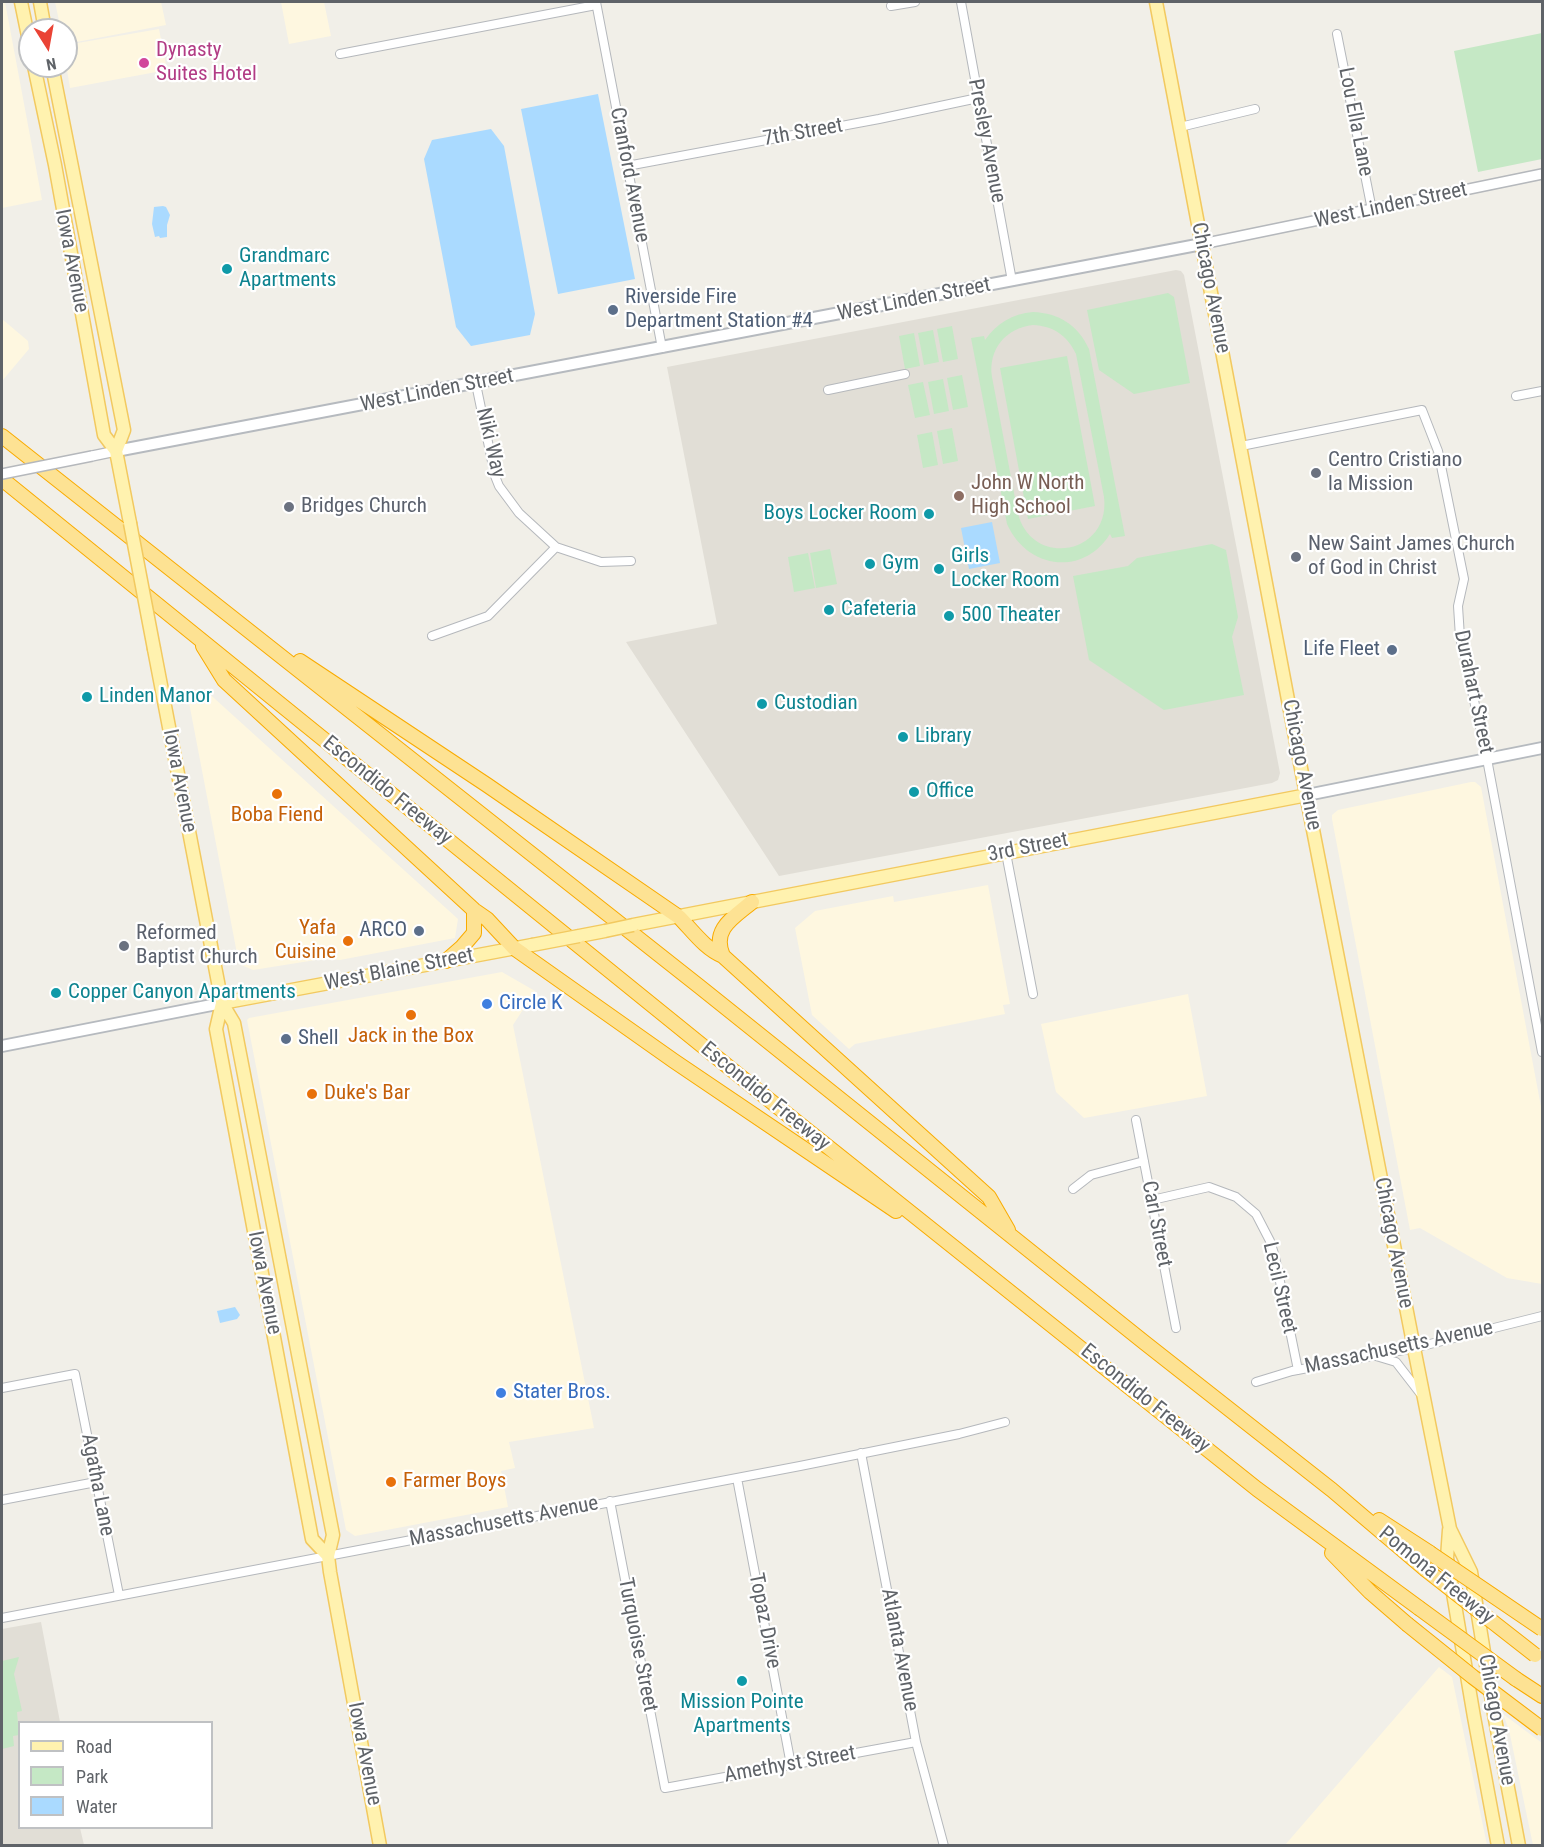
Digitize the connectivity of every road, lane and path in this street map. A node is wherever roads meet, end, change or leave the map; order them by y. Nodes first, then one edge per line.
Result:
1 (21, 2) edge
2 (40, 2) edge
3 (915, 2) edge
4 (961, 2) edge
5 (1156, 2) edge
6 (596, 3) edge
7 (891, 6) dead end
8 (24, 18) edge
9 (43, 18) edge
10 (1337, 34) dead end
11 (340, 54) dead end
12 (37, 78) edge
13 (54, 78) edge
14 (978, 98) junction
15 (1255, 109) dead end
16 (1180, 127) junction
17 (627, 166) junction
18 (1542, 174) edge
19 (1372, 210) junction
20 (1202, 244) junction
21 (1012, 281) junction
22 (662, 348) junction
23 (905, 374) dead end
24 (476, 384) junction
25 (828, 390) dead end
26 (1542, 391) edge
27 (1516, 396) dead end
28 (2, 436) edge
29 (1241, 446) junction
30 (116, 452) junction
31 (2, 474) edge
32 (2, 479) edge
33 (556, 547) junction
34 (631, 561) dead end
35 (223, 610) junction
36 (432, 636) dead end
37 (196, 637) junction
38 (1542, 748) edge
39 (1487, 759) junction
40 (1307, 795) junction
41 (1006, 853) junction
42 (752, 902) junction
43 (474, 910) junction
44 (672, 918) junction
45 (514, 948) junction
46 (723, 956) junction
47 (446, 961) junction
48 (1033, 994) dead end
49 (222, 1004) junction
50 (2, 1046) edge
51 (1542, 1052) edge
52 (1136, 1120) dead end
53 (1144, 1161) junction
54 (1073, 1190) dead end
55 (1152, 1200) junction
56 (1012, 1237) junction
57 (989, 1275) junction
58 (1542, 1316) edge
59 (1176, 1328) dead end
60 (1414, 1348) junction
61 (1375, 1355) junction
62 (1298, 1370) junction
63 (1256, 1382) dead end
64 (2, 1388) edge
65 (1424, 1398) junction
66 (1005, 1422) dead end
67 (861, 1454) junction
68 (737, 1478) junction
69 (96, 1482) junction
70 (1332, 1490) junction
71 (2, 1500) edge
72 (610, 1502) junction
73 (1304, 1523) junction
74 (1450, 1528) junction
75 (328, 1556) junction
76 (119, 1595) junction
77 (2, 1618) edge
78 (1542, 1629) edge
79 (1539, 1657) edge
80 (1542, 1696) edge
81 (1542, 1729) edge
82 (916, 1742) junction
83 (791, 1765) junction
84 (665, 1788) joint
85 (380, 1845) edge
86 (944, 1845) edge
87 (1498, 1845) edge
88 (1519, 1845) edge

1 - 8 main road
2 - 9 main road
3 - 7 street
4 - 14 street, Presley Avenue
5 - 16 main road, Chicago Avenue
6 - 11 street
6 - 17 street, Cranford Avenue
10 - 19 street, Lou Ella Lane
12 - 30 main road, Iowa Avenue
13 - 30 main road, Iowa Avenue
14 - 17 street, 7th Street
14 - 21 street, Presley Avenue
15 - 16 street
16 - 20 main road, Chicago Avenue
17 - 22 street, Cranford Avenue
18 - 19 street, West Linden Street
19 - 20 street, West Linden Street
20 - 21 main road, West Linden Street
20 - 29 main road, Chicago Avenue
21 - 22 main road, West Linden Street
22 - 24 main road, West Linden Street
23 - 25 street
24 - 30 main road, West Linden Street
24 - 33 street, Niki Way
26 - 27 street
28 - 35 highway, Escondido Freeway
29 - 39 street, Durahart Street
29 - 40 main road, Chicago Avenue
30 - 31 street, West Linden Street, bridge
30 - 49 main road, Iowa Avenue, bridge
32 - 37 highway, Escondido Freeway
33 - 34 street, Niki Way
33 - 36 street
35 - 44 highway
35 - 56 highway, Escondido Freeway
37 - 43 highway
37 - 57 highway, Escondido Freeway
38 - 39 main road, 3rd Street
39 - 40 main road, 3rd Street
39 - 51 street, Durahart Street
40 - 41 main road, 3rd Street
40 - 60 main road, Chicago Avenue
41 - 42 main road, 3rd Street
41 - 48 street
42 - 44 main road, 3rd Street
42 - 46 highway
43 - 45 highway
43 - 47 highway
44 - 45 main road, 3rd Street, bridge
44 - 46 highway
45 - 47 main road, West Blaine Street
45 - 57 highway
46 - 56 highway
47 - 49 main road, West Blaine Street
49 - 50 main road, West Blaine Street
49 - 75 main road, Iowa Avenue
49 - 75 main road, Iowa Avenue
52 - 53 street, Carl Street
53 - 54 street
53 - 55 street, Carl Street
55 - 59 street, Carl Street
55 - 62 street, Lecil Street
56 - 70 highway, Escondido Freeway
57 - 73 highway, Escondido Freeway
58 - 60 street, Massachusetts Avenue
60 - 61 street, Massachusetts Avenue
60 - 65 main road, Chicago Avenue
61 - 62 street, Massachusetts Avenue
61 - 65 street
62 - 63 street, Massachusetts Avenue
64 - 69 street, Agatha Lane
65 - 74 main road, Chicago Avenue
66 - 67 street, Massachusetts Avenue
67 - 68 street, Massachusetts Avenue
67 - 82 street, Atlanta Avenue
68 - 72 street, Massachusetts Avenue
68 - 83 street, Topaz Drive
69 - 71 street
69 - 76 street, Agatha Lane
70 - 78 highway, bridge
70 - 79 highway, Pomona Freeway, bridge
72 - 75 street, Massachusetts Avenue
72 - 84 street, Turquoise Street
73 - 80 highway, Escondido Freeway, bridge
73 - 81 highway, bridge
74 - 87 main road, Chicago Avenue
74 - 88 main road, Chicago Avenue
75 - 76 street, Massachusetts Avenue
75 - 85 main road, Iowa Avenue
76 - 77 street, Massachusetts Avenue
82 - 83 street, Amethyst Street
82 - 86 street, Atlanta Avenue
83 - 84 street, Amethyst Street

